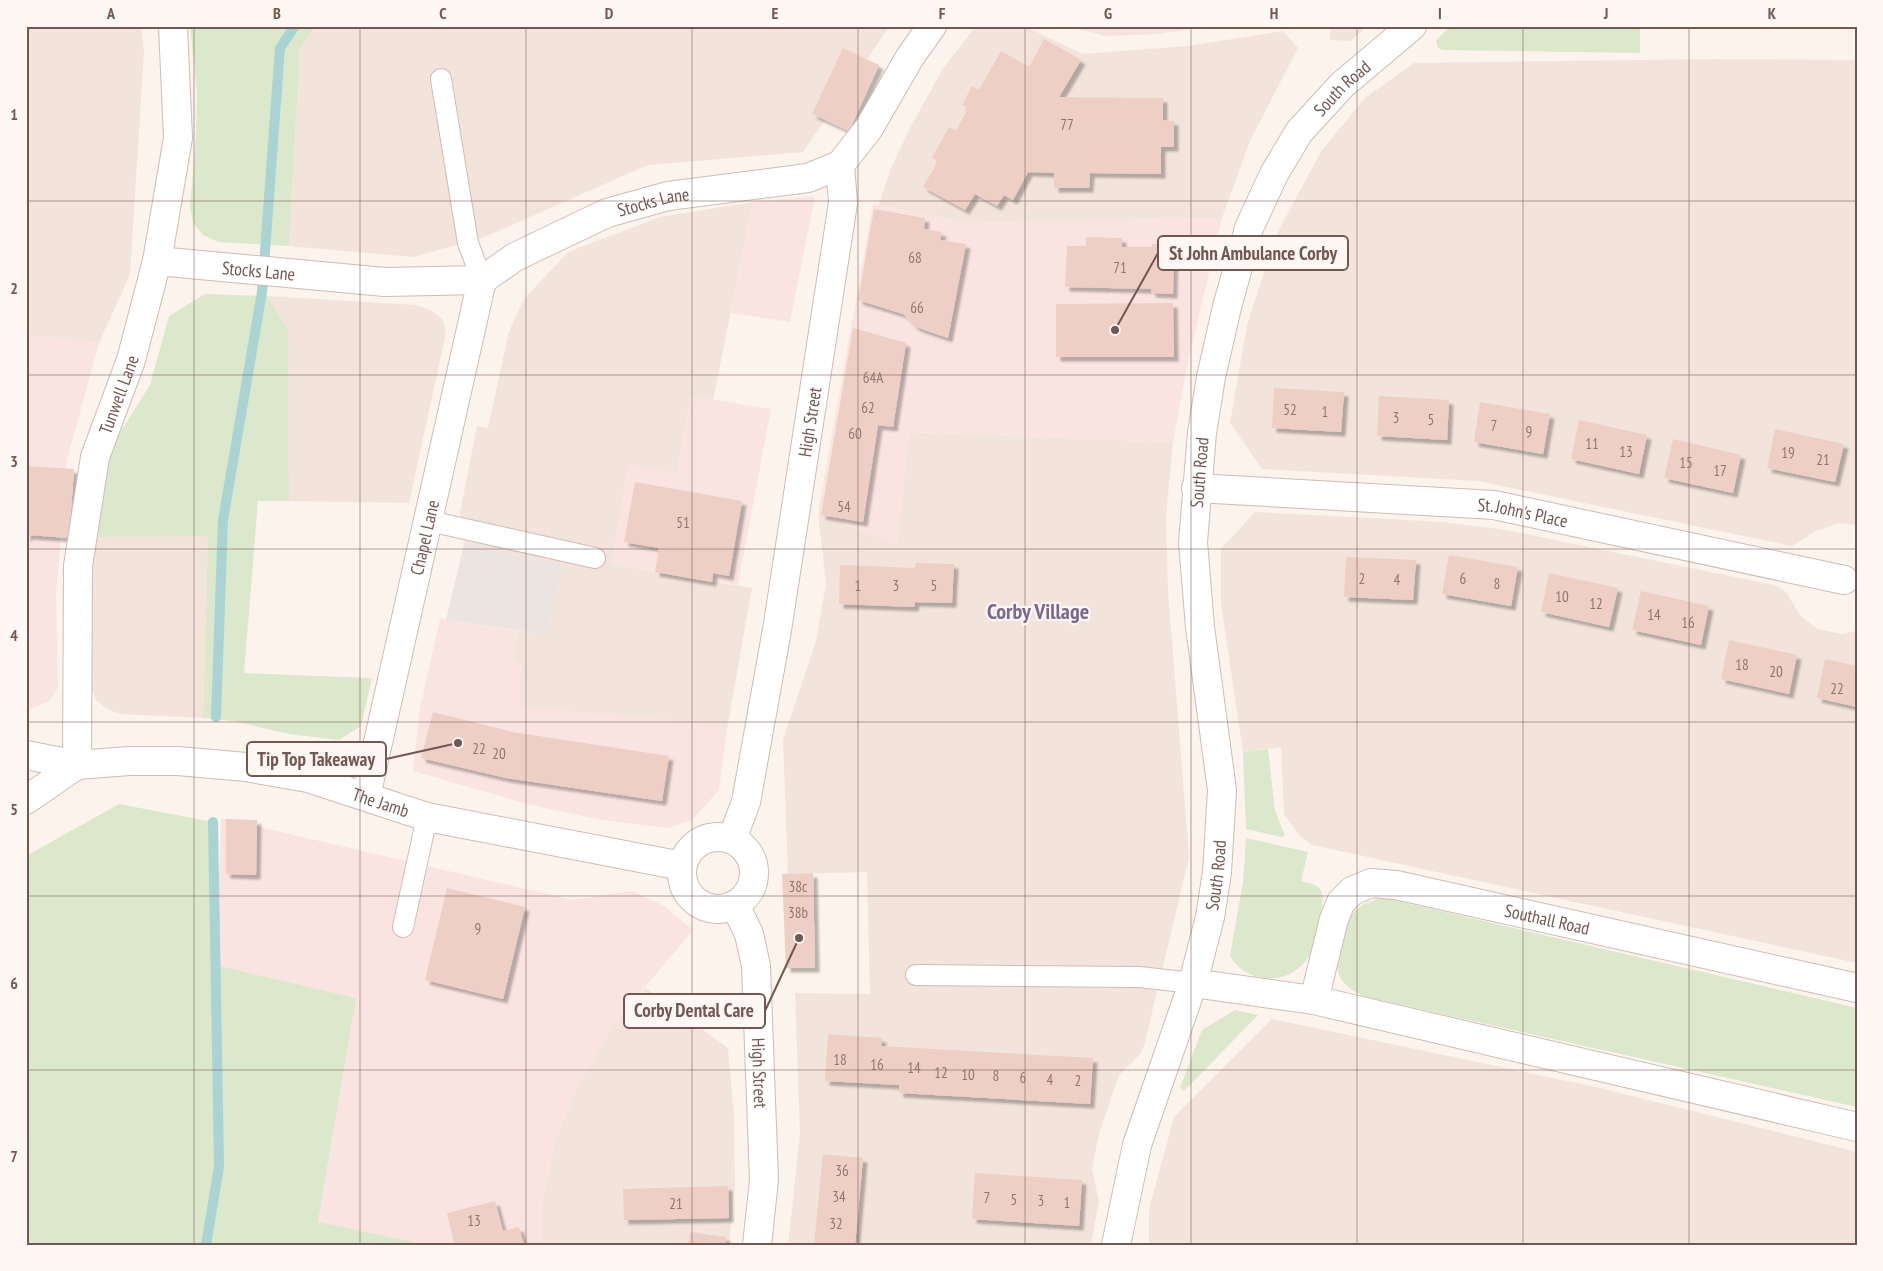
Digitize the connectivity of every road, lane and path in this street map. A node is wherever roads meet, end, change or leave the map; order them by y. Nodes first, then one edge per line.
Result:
1 (172, 26) edge
2 (932, 26) edge
3 (1412, 26) edge
4 (441, 79) dead end
5 (840, 165) junction
6 (156, 261) junction
7 (482, 280) junction
8 (1196, 488) junction
9 (430, 521) junction
10 (595, 558) dead end
11 (1844, 580) dead end
12 (26, 755) edge
13 (77, 765) junction
14 (366, 796) junction
15 (26, 800) edge
16 (428, 817) junction
17 (732, 839) junction
18 (682, 866) junction
19 (735, 905) junction
20 (403, 927) dead end
21 (916, 975) dead end
22 (1193, 983) junction
23 (1857, 988) edge
24 (1314, 1000) junction
25 (1857, 1127) edge
26 (757, 1245) edge
27 (1116, 1245) edge

1 - 6 street, Tunwell Lane
2 - 5 street
3 - 8 street, South Road
4 - 7 lane
5 - 7 street, Stocks Lane
5 - 17 street, High Street
6 - 7 street, Stocks Lane
6 - 13 street, Tunwell Lane
7 - 9 street, Chapel Lane
8 - 11 street, St. John's Place
8 - 22 street, South Road
9 - 10 lane
9 - 14 street, Chapel Lane
12 - 13 street, The Jamb
13 - 14 street, The Jamb
13 - 15 street
14 - 16 street, The Jamb
16 - 18 street, The Jamb
16 - 20 lane
17 - 18 street
17 - 19 street
18 - 19 street
19 - 26 street, High Street
21 - 22 lane
22 - 24 street
22 - 27 street, South Road
23 - 24 street, Southall Road
24 - 25 street

